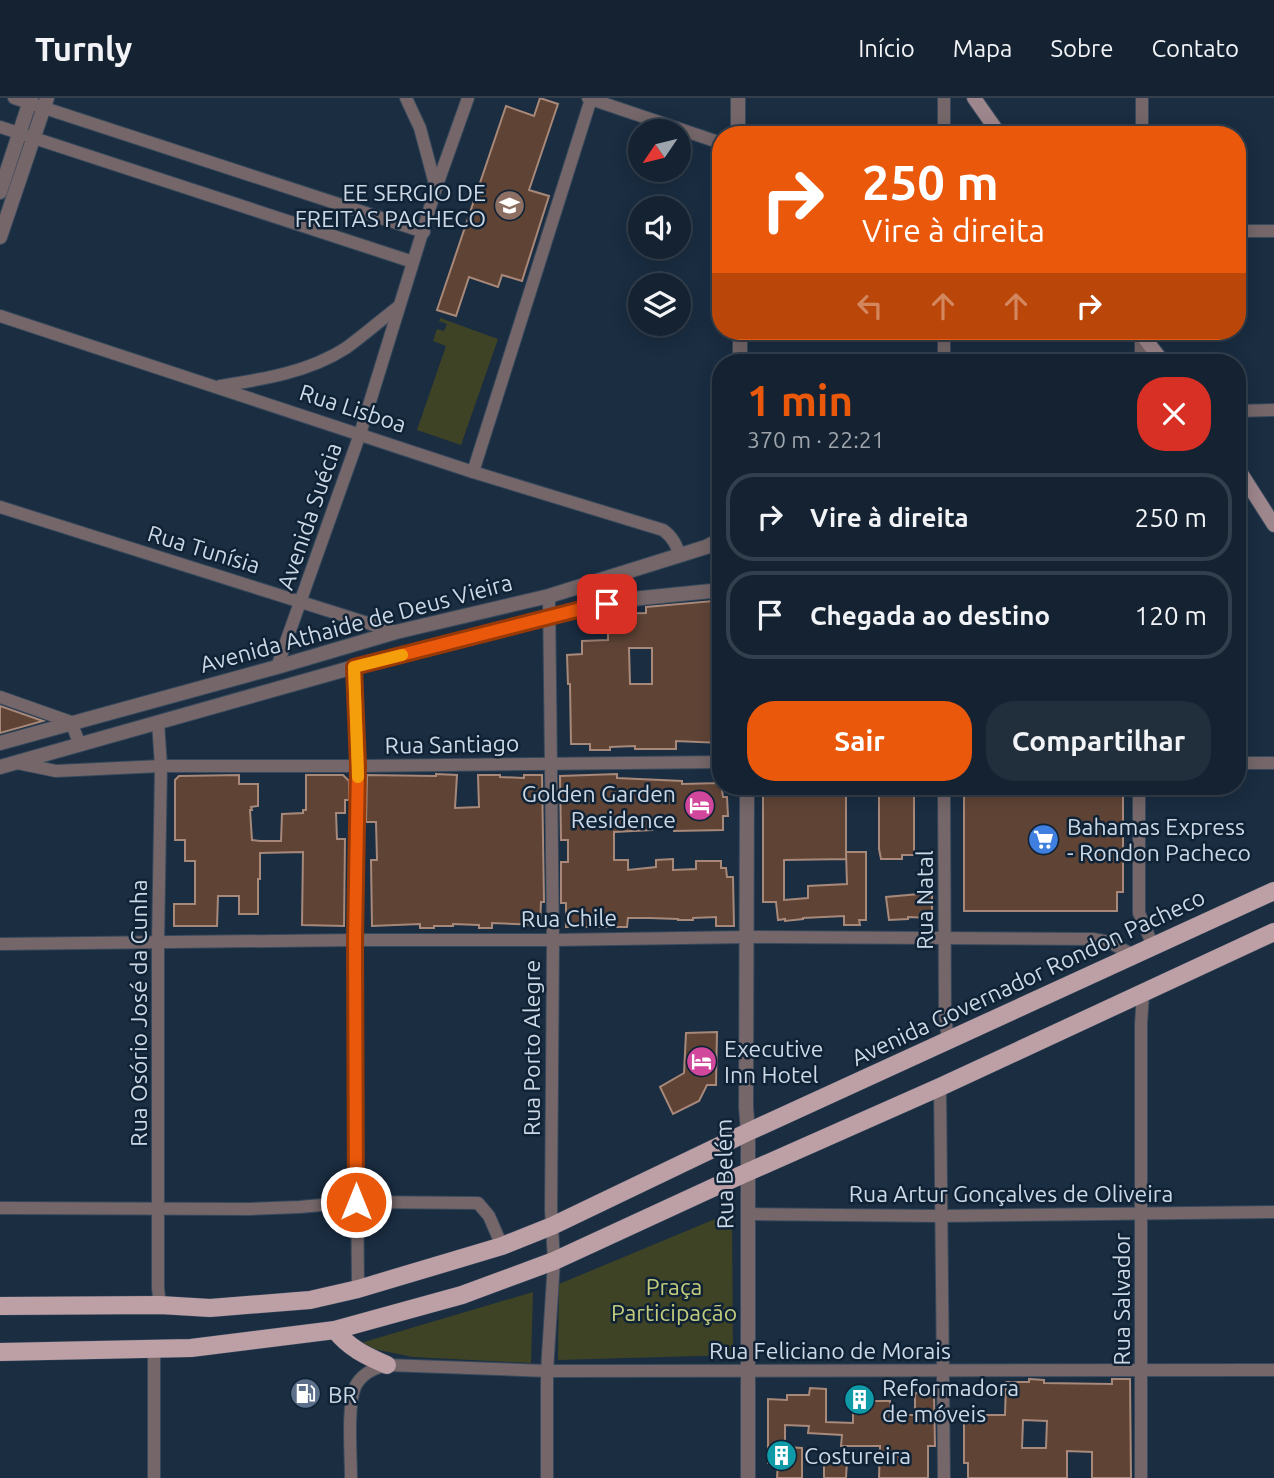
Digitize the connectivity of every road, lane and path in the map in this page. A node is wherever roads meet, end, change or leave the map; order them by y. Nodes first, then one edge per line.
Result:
1 (14, 98) edge
2 (406, 98) edge
3 (468, 98) edge
4 (589, 98) edge
5 (738, 98) edge
6 (944, 98) edge
7 (974, 98) edge
8 (1142, 98) edge
9 (38, 102) edge
10 (738, 126) edge
11 (944, 126) edge
12 (994, 126) edge
13 (1142, 126) edge
14 (0, 127) edge
15 (27, 136) junction
16 (712, 140) edge
17 (436, 188) junction
18 (0, 192) edge
19 (1246, 231) edge
20 (1274, 231) edge
21 (424, 232) junction
22 (0, 237) edge
23 (414, 262) junction
24 (398, 306) junction
25 (0, 316) edge
26 (1146, 340) edge
27 (1157, 354) edge
28 (217, 387) junction
29 (1274, 410) edge
30 (1246, 411) edge
31 (360, 434) junction
32 (473, 472) junction
33 (1246, 481) edge
34 (0, 507) edge
35 (1274, 525) edge
36 (712, 544) edge
37 (706, 547) junction
38 (712, 547) edge
39 (680, 555) junction
40 (712, 591) edge
41 (549, 596) junction
42 (301, 601) junction
43 (551, 617) junction
44 (396, 632) junction
45 (277, 667) junction
46 (354, 667) junction
47 (0, 696) edge
48 (71, 722) junction
49 (158, 722) junction
50 (0, 743) edge
51 (80, 745) junction
52 (18, 762) junction
53 (712, 762) edge
54 (1246, 763) edge
55 (1274, 763) edge
56 (552, 764) junction
57 (161, 766) junction
58 (358, 766) junction
59 (0, 767) edge
60 (747, 795) edge
61 (944, 795) edge
62 (1139, 795) edge
63 (1274, 891) edge
64 (1274, 932) edge
65 (747, 937) junction
66 (946, 938) junction
67 (355, 940) junction
68 (553, 940) junction
69 (158, 942) junction
70 (0, 944) edge
71 (1153, 946) junction
72 (1135, 956) junction
73 (1143, 994) junction
74 (948, 1042) junction
75 (940, 1093) junction
76 (748, 1132) junction
77 (748, 1172) junction
78 (356, 1202) junction
79 (0, 1208) edge
80 (159, 1208) junction
81 (1274, 1212) edge
82 (1141, 1213) junction
83 (748, 1214) junction
84 (942, 1216) junction
85 (552, 1226) junction
86 (502, 1246) junction
87 (554, 1261) junction
88 (358, 1289) junction
89 (160, 1305) junction
90 (0, 1306) edge
91 (335, 1330) junction
92 (154, 1348) junction
93 (0, 1352) edge
94 (387, 1365) junction
95 (1142, 1369) junction
96 (1274, 1370) edge
97 (547, 1371) junction
98 (748, 1371) junction
99 (943, 1371) junction
100 (154, 1478) edge
101 (351, 1478) edge
102 (547, 1478) edge
103 (747, 1478) edge
104 (944, 1478) edge
105 (1142, 1478) edge

1 - 9 street
2 - 17 street
3 - 17 street, Avenida Suécia
4 - 16 street
4 - 32 street
5 - 10 street
6 - 11 street
7 - 12 main road
8 - 13 street
9 - 15 street
9 - 21 street
14 - 15 street
15 - 18 street
15 - 22 street
15 - 23 street
17 - 21 street, Avenida Suécia
19 - 20 street
21 - 23 street, Avenida Suécia
23 - 24 street, Avenida Suécia
24 - 28 street
24 - 31 street, Avenida Suécia
25 - 28 street, Rua Lisboa
26 - 27 main road
28 - 31 street, Rua Lisboa
29 - 30 street
31 - 32 street, Rua Lisboa
31 - 42 street, Avenida Suécia
32 - 39 street, Rua Lisboa
33 - 35 main road
34 - 42 street, Rua Tunísia
36 - 37 street, Avenida Athaide de Deus Vieira
37 - 38 street
37 - 39 street, Avenida Athaide de Deus Vieira
39 - 41 street, Avenida Athaide de Deus Vieira
40 - 43 street, Avenida Athaide de Deus Vieira
41 - 43 street, Rua Porto Alegre
41 - 44 street, Avenida Athaide de Deus Vieira
42 - 44 street, Rua Tunísia
42 - 45 street, Avenida Suécia
43 - 46 street, Avenida Athaide de Deus Vieira
43 - 56 street, Rua Porto Alegre
44 - 45 street, Avenida Athaide de Deus Vieira
45 - 48 street, Avenida Athaide de Deus Vieira
46 - 49 street, Avenida Athaide de Deus Vieira
46 - 58 street
47 - 48 street
48 - 50 street, Avenida Athaide de Deus Vieira
48 - 51 street
49 - 51 street, Avenida Athaide de Deus Vieira
49 - 57 street, Rua Osório José da Cunha
51 - 52 street, Avenida Athaide de Deus Vieira
52 - 57 street, Rua Santiago
52 - 59 street, Avenida Athaide de Deus Vieira
53 - 56 street, Rua Santiago
54 - 55 street
56 - 58 street, Rua Santiago
56 - 68 street, Rua Porto Alegre
57 - 58 street, Rua Santiago
57 - 69 street, Rua Osório José da Cunha
58 - 67 street
60 - 65 street, Rua Belém
61 - 66 street, Rua Natal
62 - 71 street
63 - 71 main road, Avenida Governador Rondon Pacheco
64 - 73 main road
65 - 66 street, Rua Chile
65 - 68 street, Rua Chile
65 - 76 street, Rua Belém
66 - 72 street, Rua Chile
66 - 74 street, Rua Natal
67 - 68 street, Rua Chile
67 - 69 street, Rua Chile
67 - 78 street
68 - 85 street, Rua Porto Alegre
69 - 70 street, Rua Chile
69 - 80 street, Rua Osório José da Cunha
71 - 72 main road, Avenida Governador Rondon Pacheco
72 - 74 main road, Avenida Governador Rondon Pacheco
73 - 75 main road
73 - 82 street, Rua Salvador
74 - 76 main road, Avenida Governador Rondon Pacheco
75 - 77 main road
75 - 84 street
76 - 77 street, Rua Belém
76 - 85 main road, Avenida Governador Rondon Pacheco
77 - 83 street, Rua Belém
77 - 87 main road
78 - 80 street
78 - 86 street
78 - 88 street
79 - 80 street
80 - 89 street, Rua Osório José da Cunha
81 - 82 street, Rua Artur Gonçalves de Oliveira
82 - 84 street, Rua Artur Gonçalves de Oliveira
82 - 95 street, Rua Salvador
83 - 84 street, Rua Artur Gonçalves de Oliveira
83 - 98 street, Rua Belém
84 - 99 street
85 - 86 main road, Avenida Governador Rondon Pacheco
85 - 87 street, Rua Porto Alegre
86 - 88 main road, Avenida Governador Rondon Pacheco
87 - 91 main road
87 - 97 street, Rua Porto Alegre
88 - 89 main road, Avenida Governador Rondon Pacheco
89 - 90 main road, Avenida Governador Rondon Pacheco
91 - 92 main road
91 - 94 main road
92 - 93 main road
92 - 100 street
94 - 97 street, Rua Feliciano de Morais
94 - 101 street
95 - 96 street, Rua Feliciano de Morais
95 - 99 street, Rua Feliciano de Morais
95 - 105 street, Rua Salvador
97 - 98 street, Rua Feliciano de Morais
97 - 102 street, Rua Porto Alegre
98 - 99 street, Rua Feliciano de Morais
98 - 103 street, Rua Belém
99 - 104 street

